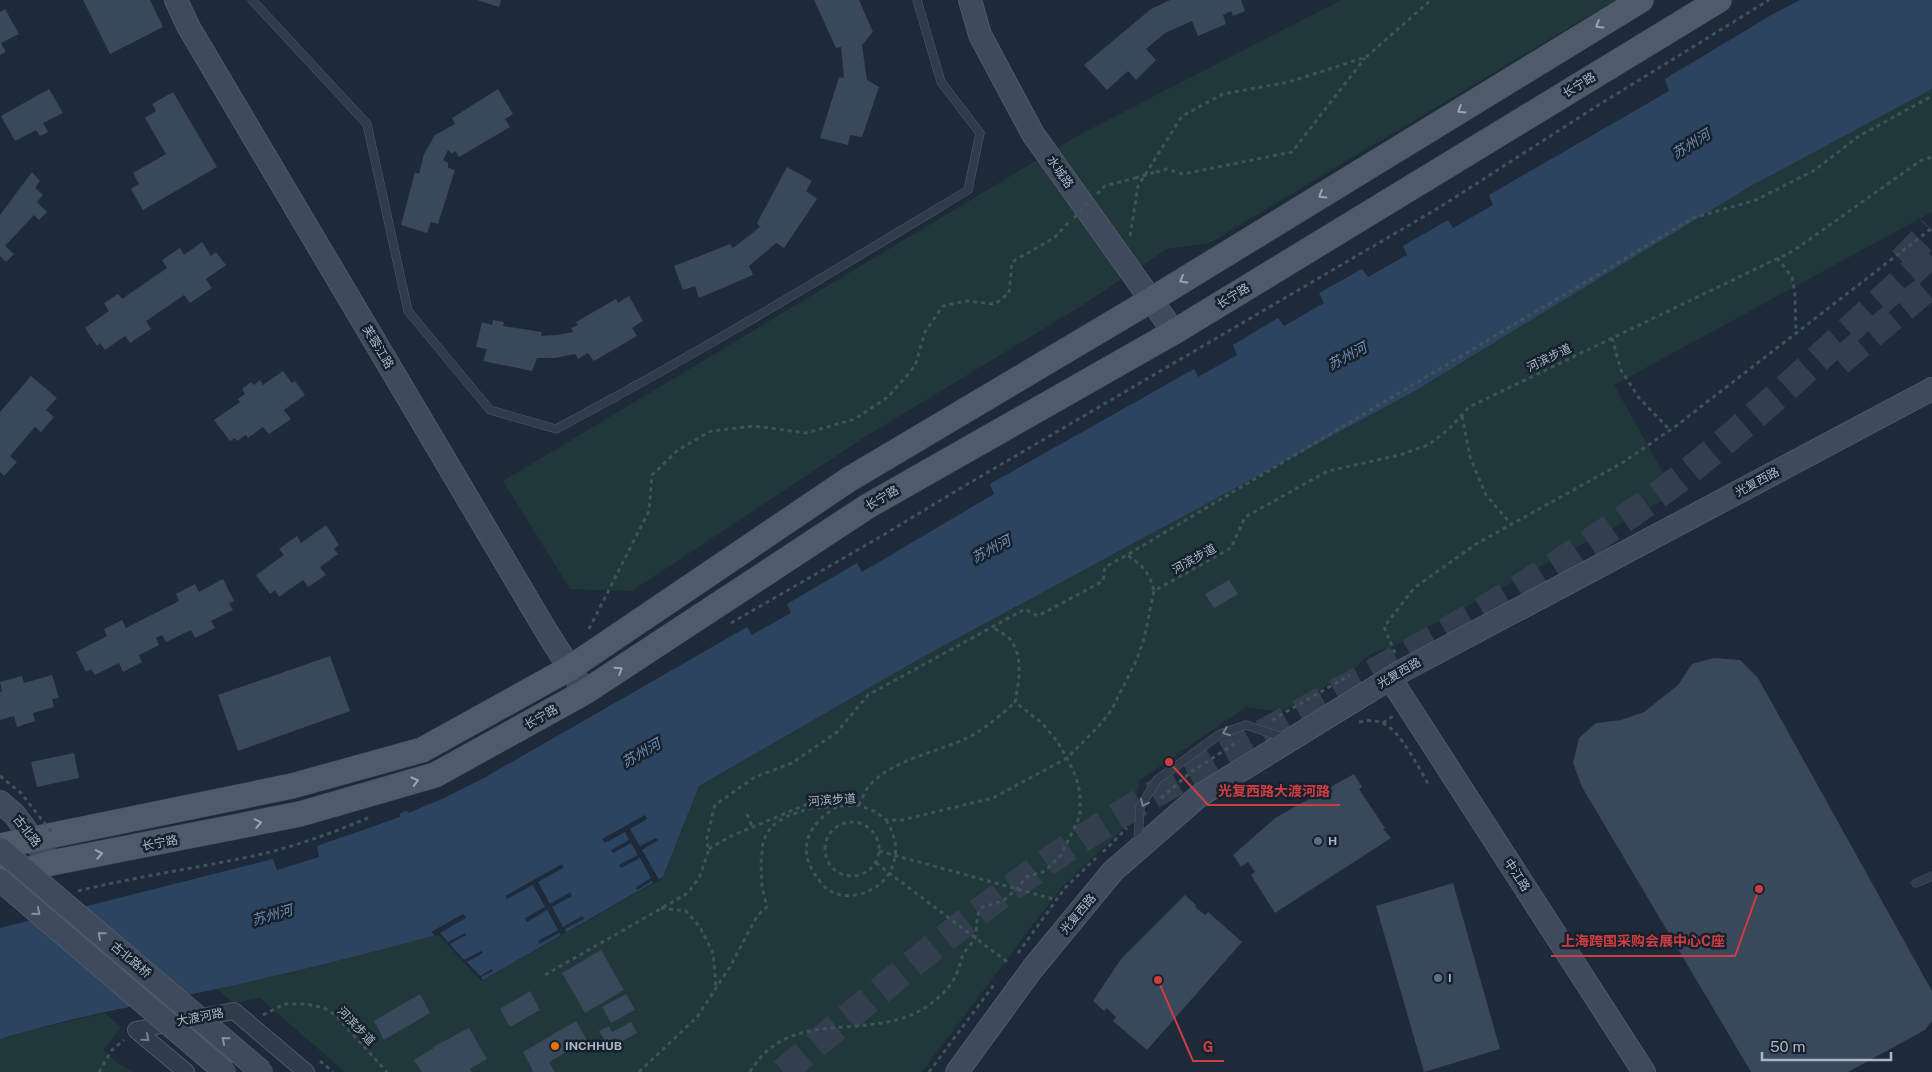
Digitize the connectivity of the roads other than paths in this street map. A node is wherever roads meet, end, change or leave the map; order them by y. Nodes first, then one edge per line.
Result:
1 (176, 0) edge
2 (252, 0) edge
3 (917, 0) edge
4 (970, 0) edge
5 (1641, 0) edge
6 (1719, 0) edge
7 (1150, 300) junction
8 (1174, 332) junction
9 (1932, 389) edge
10 (570, 668) junction
11 (1396, 675) junction
12 (585, 692) junction
13 (1288, 739) junction
14 (0, 802) edge
15 (43, 836) junction
16 (0, 848) edge
17 (1138, 849) junction
18 (51, 862) junction
19 (1932, 876) edge
20 (0, 879) edge
21 (1916, 883) dead end
22 (186, 1072) edge
23 (225, 1072) edge
24 (262, 1072) edge
25 (306, 1072) edge
26 (957, 1072) edge
27 (1643, 1072) edge

1 - 10 street, 芙蓉江路
2 - 3 lane
4 - 7 street, 水城路
5 -> 7 main road
6 - 8 main road, 长宁路
7 - 8 street, 水城路
7 - 10 main road
12 -> 8 main road, 长宁路
9 - 11 street, 光复西路
10 - 12 street, 芙蓉江路
10 - 15 main road
11 - 13 street, 光复西路
11 - 27 street, 中江路
18 -> 12 main road, 长宁路
13 - 17 street, 光复西路
13 -> 17 lane
14 - 15 street, 古北路
15 - 16 main road
15 - 18 street, 古北路
24 -> 16 street, 古北路桥, bridge
17 - 26 street, 光复西路
18 - 20 main road, 长宁路
19 - 21 lane
20 -> 23 street, 古北路桥, bridge
25 -> 22 street, 大渡河路

